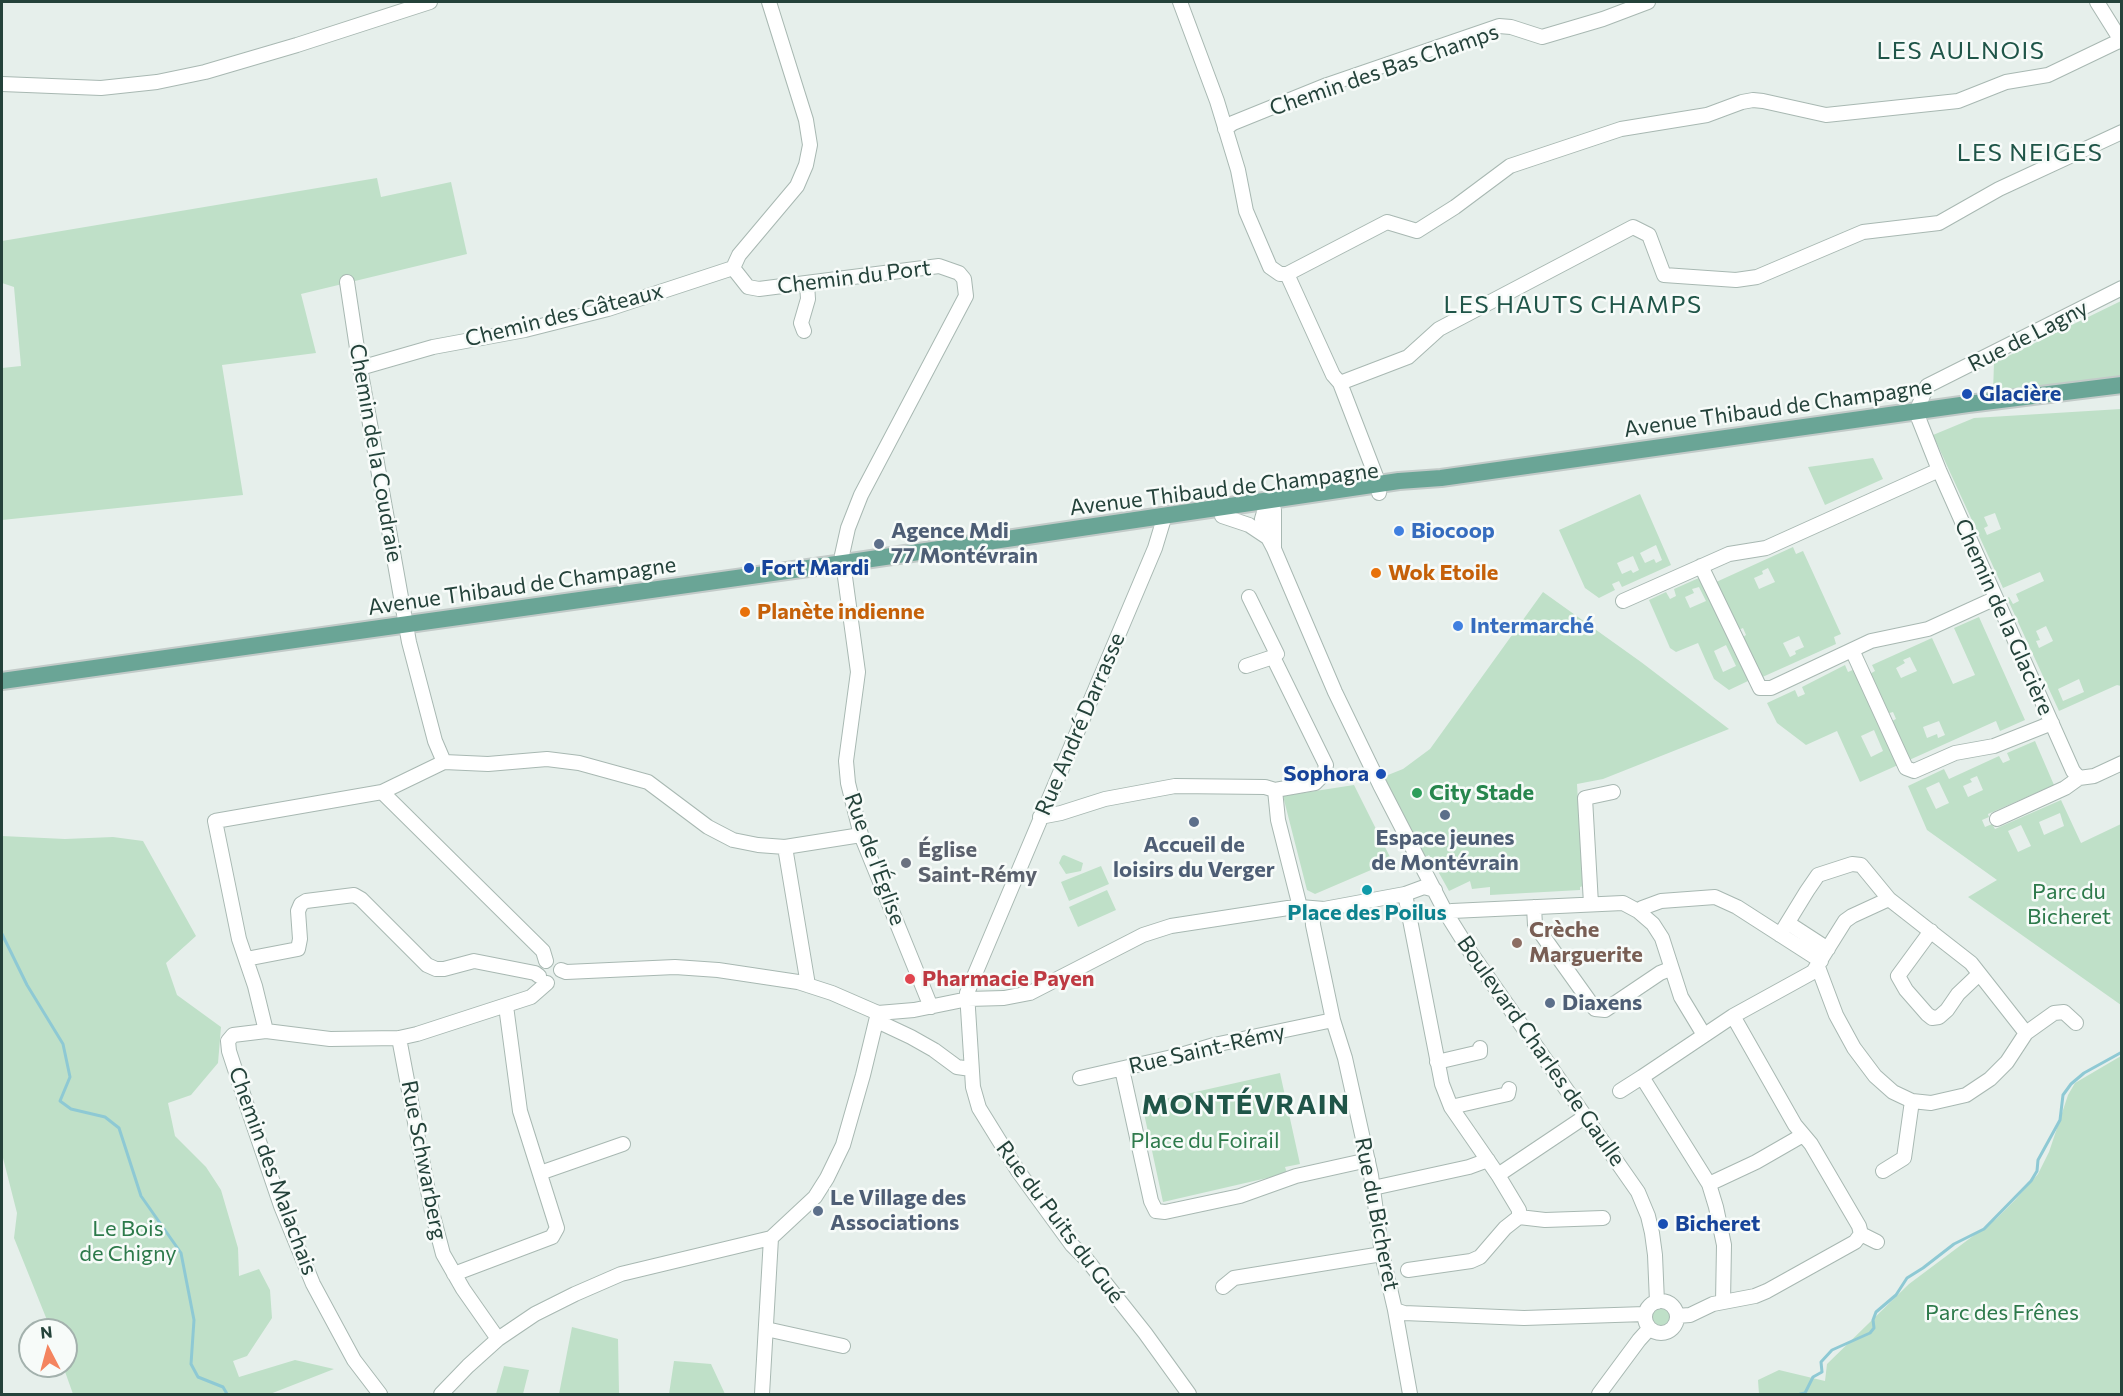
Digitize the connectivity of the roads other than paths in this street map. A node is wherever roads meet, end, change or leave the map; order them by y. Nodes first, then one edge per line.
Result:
1 (430, 2) edge
2 (769, 2) edge
3 (1180, 2) edge
4 (1648, 2) edge
5 (2097, 2) edge
6 (2120, 41) edge
7 (2, 84) edge
8 (1225, 129) junction
9 (2121, 132) edge
10 (733, 268) junction
11 (1287, 273) junction
12 (347, 282) dead end
13 (807, 284) junction
14 (2121, 288) edge
15 (804, 331) dead end
16 (360, 368) junction
17 (1340, 383) junction
18 (2121, 385) edge
19 (1916, 412) junction
20 (1939, 470) junction
21 (1379, 489) junction
22 (1268, 507) junction
23 (1222, 516) junction
24 (1164, 519) junction
25 (1270, 543) junction
26 (842, 564) junction
27 (1701, 566) junction
28 (1249, 597) dead end
29 (1996, 598) junction
30 (1623, 601) dead end
31 (406, 624) junction
32 (1852, 650) junction
33 (1273, 657) junction
34 (1246, 666) dead end
35 (2, 681) edge
36 (2052, 723) junction
37 (444, 762) junction
38 (2121, 763) edge
39 (2079, 778) junction
40 (1275, 790) junction
41 (382, 792) junction
42 (1613, 792) dead end
43 (1040, 817) junction
44 (1997, 819) dead end
45 (861, 835) junction
46 (785, 847) junction
47 (1435, 890) junction
48 (1405, 894) junction
49 (1889, 899) junction
50 (1591, 904) junction
51 (1534, 907) junction
52 (1306, 908) junction
53 (1638, 911) junction
54 (1446, 913) junction
55 (1784, 929) junction
56 (1931, 931) junction
57 (246, 959) junction
58 (1822, 959) junction
59 (546, 961) junction
60 (1670, 969) junction
61 (561, 970) junction
62 (1978, 975) junction
63 (538, 977) junction
64 (808, 985) junction
65 (968, 999) junction
66 (506, 1006) junction
67 (931, 1007) junction
68 (1733, 1016) junction
69 (877, 1017) junction
70 (1333, 1020) junction
71 (2076, 1023) dead end
72 (266, 1031) junction
73 (2026, 1033) junction
74 (1704, 1035) junction
75 (399, 1038) junction
76 (1480, 1048) dead end
77 (1437, 1062) junction
78 (971, 1069) junction
79 (1122, 1069) junction
80 (1642, 1077) junction
81 (1080, 1078) dead end
82 (1509, 1089) dead end
83 (1620, 1091) dead end
84 (1912, 1101) junction
85 (1451, 1107) junction
86 (1586, 1116) junction
87 (1801, 1136) junction
88 (623, 1144) dead end
89 (1368, 1160) junction
90 (1488, 1160) junction
91 (1883, 1171) dead end
92 (540, 1173) junction
93 (1498, 1175) junction
94 (1709, 1184) junction
95 (1373, 1188) junction
96 (1520, 1217) junction
97 (1603, 1218) dead end
98 (1861, 1234) junction
99 (771, 1238) junction
100 (1877, 1242) dead end
101 (1382, 1254) junction
102 (1408, 1270) dead end
103 (454, 1274) junction
104 (1223, 1287) dead end
105 (1657, 1302) junction
106 (1723, 1302) junction
107 (1395, 1310) junction
108 (1645, 1314) junction
109 (1677, 1316) junction
110 (766, 1329) junction
111 (1649, 1329) junction
112 (498, 1339) junction
113 (843, 1346) dead end
114 (380, 1395) edge
115 (441, 1395) edge
116 (762, 1395) edge
117 (1189, 1395) edge
118 (1410, 1395) edge
119 (1599, 1395) edge

1 - 7 street
2 - 10 street
3 - 8 street
4 - 8 street, Chemin des Bas Champs
5 - 6 street
6 - 11 street
8 - 11 street
9 - 17 street
10 - 13 street, Chemin du Port
10 - 16 street, Chemin des Gâteaux
11 - 17 street
12 - 16 street, Chemin de la Coudraie
13 - 15 street
13 - 26 street, Chemin du Port
14 - 19 street, Rue de Lagny
16 - 31 street, Chemin de la Coudraie
17 - 21 street
18 - 19 main road, Avenue Thibaud de Champagne
19 - 20 street, Chemin de la Glacière
19 - 21 main road, Avenue Thibaud de Champagne
20 - 27 street
20 - 29 street, Chemin de la Glacière
21 - 22 main road, Avenue Thibaud de Champagne
22 - 23 main road, Avenue Thibaud de Champagne
22 - 24 main road, Avenue Thibaud de Champagne
22 - 25 street, Boulevard Charles de Gaulle
23 - 24 main road, Avenue Thibaud de Champagne
23 - 25 street
24 - 26 main road, Avenue Thibaud de Champagne
24 - 43 street, Rue André Darrasse
25 - 47 street, Boulevard Charles de Gaulle
26 - 31 main road, Avenue Thibaud de Champagne
26 - 45 street, Rue de l'Église
27 - 30 street
27 - 32 street
28 - 33 street
29 - 32 street
29 - 36 street, Chemin de la Glacière
31 - 35 main road, Avenue Thibaud de Champagne
31 - 37 street, Chemin de la Coudraie
32 - 36 street
33 - 34 street
33 - 40 street
36 - 39 street, Chemin de la Glacière
37 - 41 street
37 - 46 street
38 - 39 street
39 - 44 street
40 - 43 street
40 - 52 street, Rue du Bicheret
41 - 57 street
41 - 59 street
42 - 50 street
43 - 65 street, Rue André Darrasse
45 - 46 street
45 - 67 street, Rue de l'Église
46 - 64 street
47 - 48 street
47 - 54 street, Boulevard Charles de Gaulle
48 - 52 street
48 - 77 street
49 - 55 street
49 - 56 street
49 - 58 street
50 - 51 street
50 - 53 street
51 - 54 street
51 - 60 street
52 - 65 street
52 - 70 street, Rue du Bicheret
53 - 55 street
53 - 60 street
54 - 86 street, Boulevard Charles de Gaulle
55 - 58 street
56 - 62 street
56 - 62 street
57 - 63 street
57 - 72 street
58 - 68 street
58 - 84 street
59 - 61 street
59 - 63 street
60 - 74 street
61 - 63 street
61 - 64 street
62 - 73 street
63 - 66 street
64 - 69 street
65 - 67 street
65 - 78 street, Rue du Puits du Gué
66 - 75 street
66 - 92 street
67 - 69 street
68 - 74 street
68 - 87 street
69 - 78 street
69 - 99 street
70 - 79 street, Rue Saint-Rémy
70 - 89 street, Rue du Bicheret
71 - 73 street
72 - 75 street
72 - 114 street, Chemin des Malachais
73 - 84 street
74 - 80 street
75 - 103 street, Rue Schwarberg
76 - 77 street
77 - 85 street
78 - 117 street, Rue du Puits du Gué
79 - 81 street, Rue Saint-Rémy
79 - 89 street
80 - 83 street
80 - 94 street
82 - 85 street
84 - 91 street
85 - 90 street
86 - 93 street
86 - 105 street, Boulevard Charles de Gaulle
87 - 94 street
87 - 98 street
88 - 92 street
89 - 95 street, Rue du Bicheret
90 - 93 street
90 - 95 street
92 - 103 street
93 - 96 street
94 - 106 street
95 - 101 street, Rue du Bicheret
96 - 97 street
96 - 102 street
98 - 100 street
98 - 106 street
99 - 110 street
99 - 112 street
101 - 104 street
101 - 107 street, Rue du Bicheret
103 - 112 street, Rue Schwarberg
105 - 108 street
105 - 109 street
106 - 109 street
107 - 108 street, Rue du Bicheret
107 - 118 street
108 - 111 street
109 - 111 street
110 - 113 street
110 - 116 street
111 - 119 street
112 - 115 street

